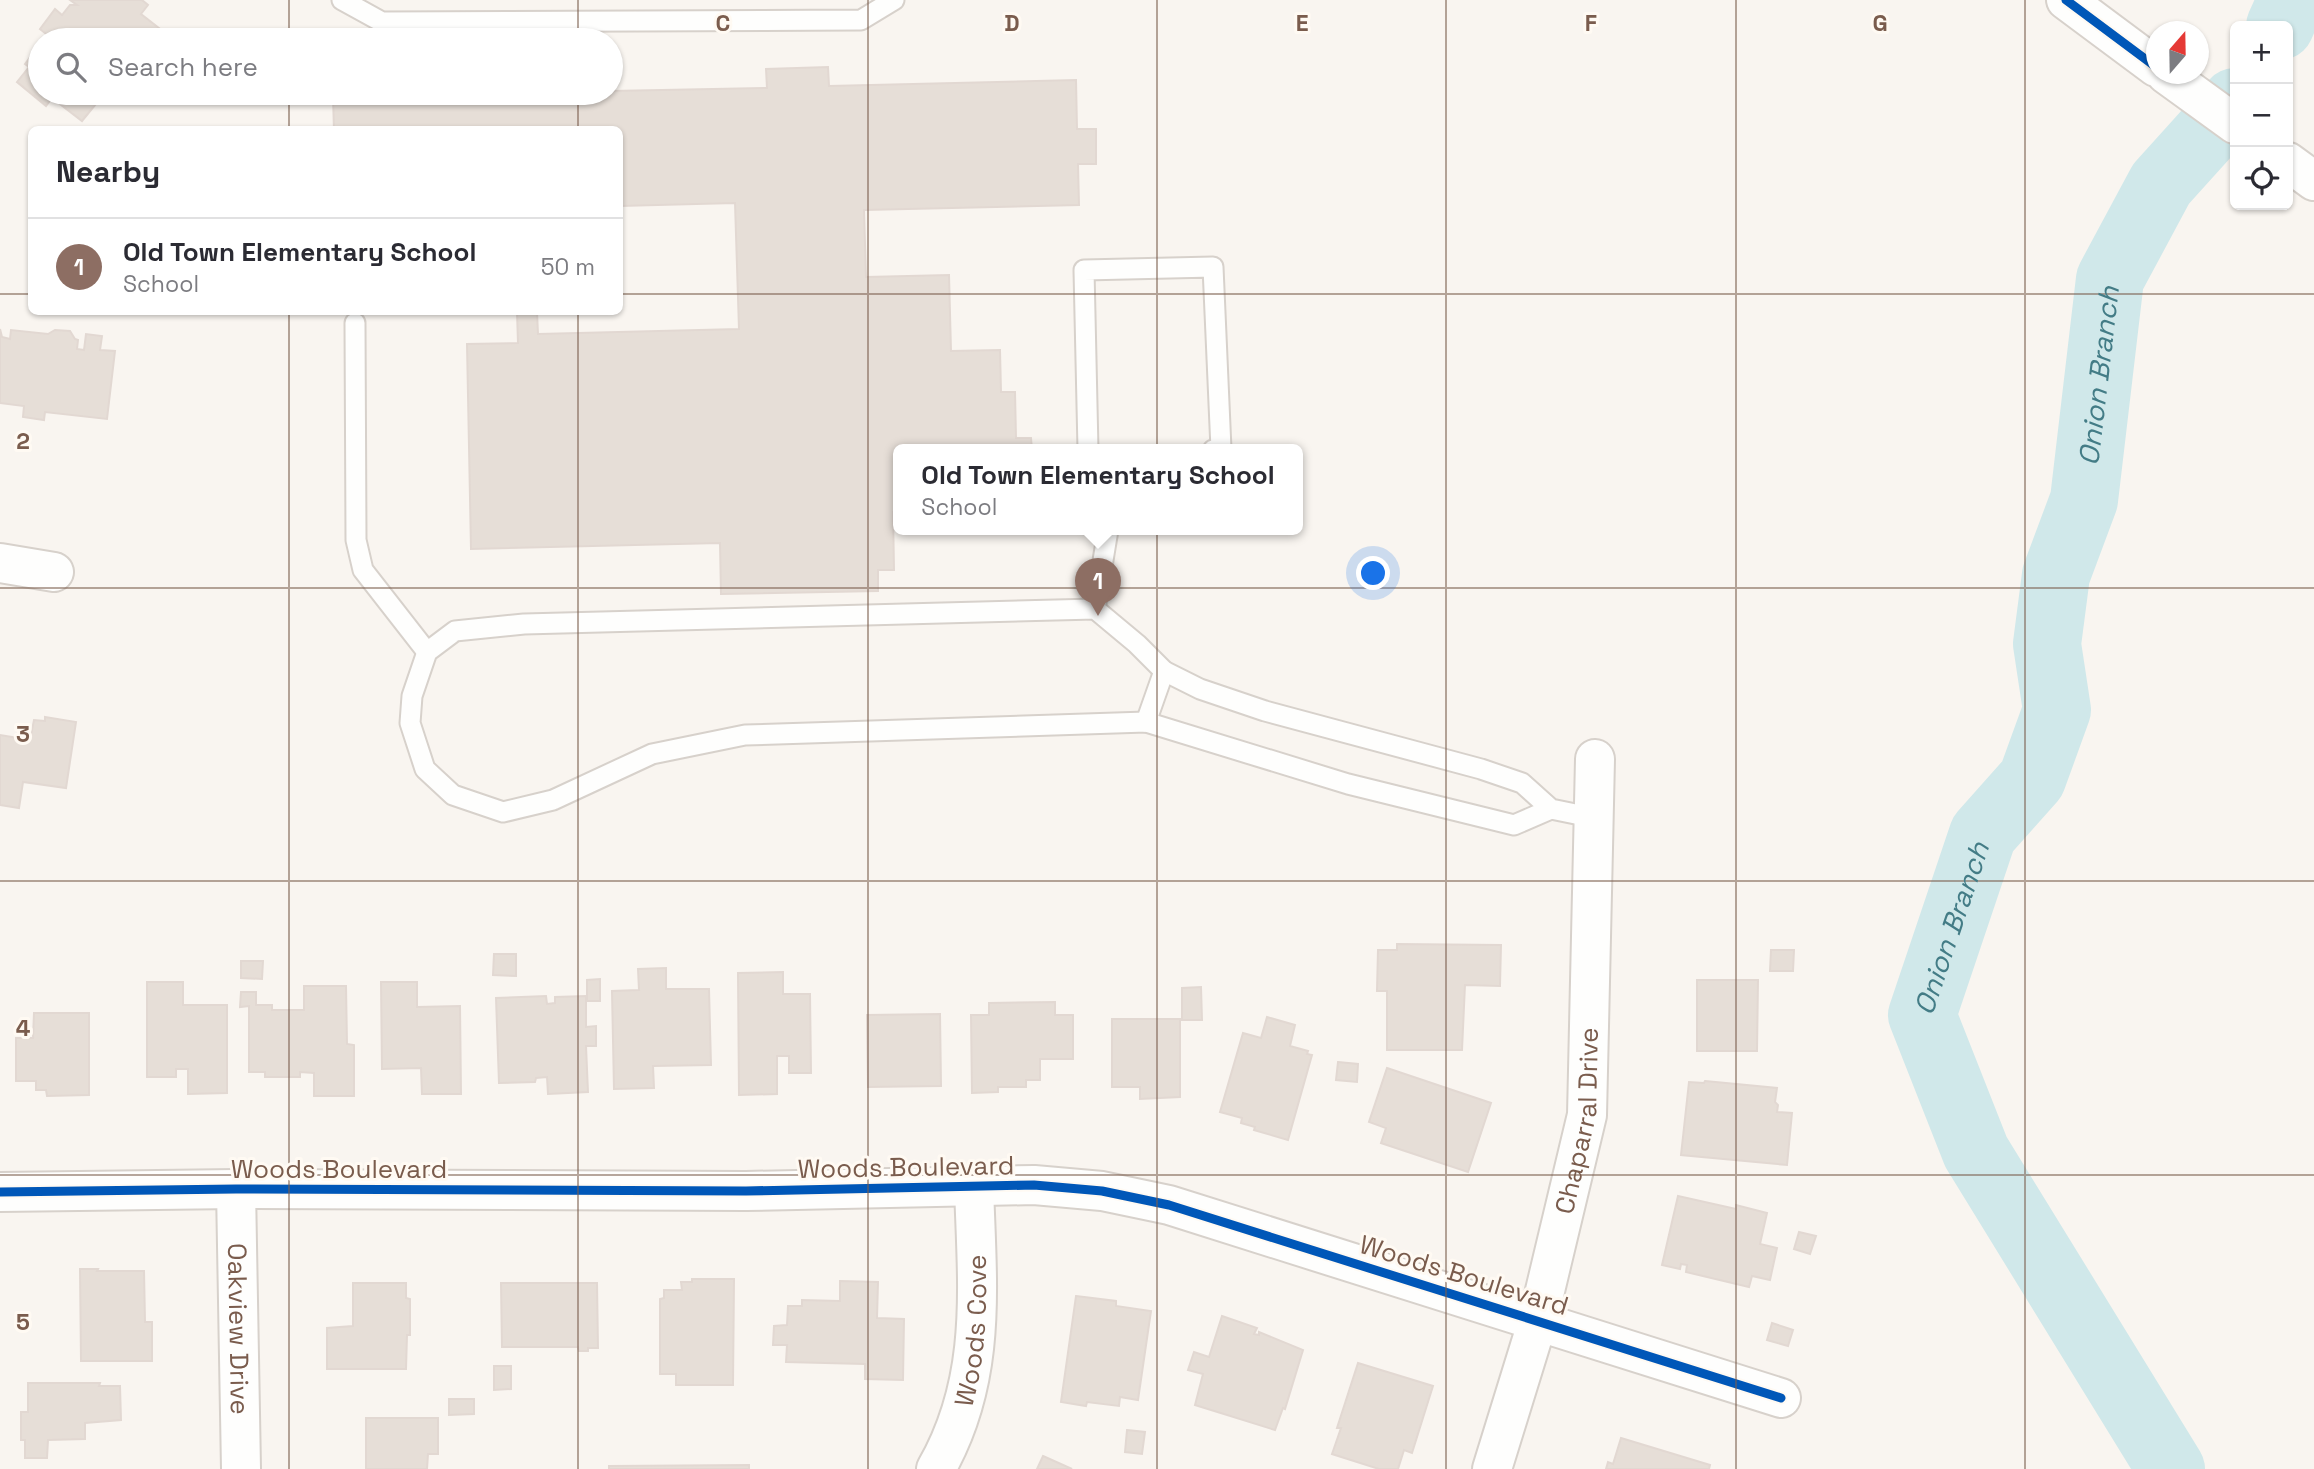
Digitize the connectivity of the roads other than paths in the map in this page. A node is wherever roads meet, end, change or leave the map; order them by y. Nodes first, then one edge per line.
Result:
1 (342, 0) edge
2 (894, 0) edge
3 (2066, 0) edge
4 (2144, 58) edge
5 (2180, 84) edge
6 (2230, 120) edge
7 (355, 323) dead end
8 (1088, 444) edge
9 (1221, 444) edge
10 (1107, 535) edge
11 (0, 563) edge
12 (54, 572) dead end
13 (1095, 609) junction
14 (427, 652) junction
15 (1164, 671) junction
16 (1146, 722) junction
17 (1595, 759) dead end
18 (1551, 809) junction
19 (1595, 818) junction
20 (974, 1186) junction
21 (236, 1189) junction
22 (0, 1192) edge
23 (1538, 1320) junction
24 (1781, 1398) dead end
25 (241, 1469) edge
26 (936, 1469) edge
27 (1492, 1469) edge

1 - 2 lane
3 - 4 street
5 - 6 street
7 - 14 lane
8 - 9 lane
10 - 13 lane
11 - 12 street
13 - 14 lane
13 - 15 lane
14 - 16 lane
15 - 16 lane
15 - 18 lane
16 - 18 lane
17 - 19 street, Chaparral Drive
18 - 19 lane
19 - 23 street, Chaparral Drive
20 - 21 street, Woods Boulevard
20 - 23 street, Woods Boulevard
20 - 26 street, Woods Cove
21 - 22 street, Woods Boulevard
21 - 25 street, Oakview Drive
23 - 24 street, Woods Boulevard
23 - 27 street, Chaparral Drive

